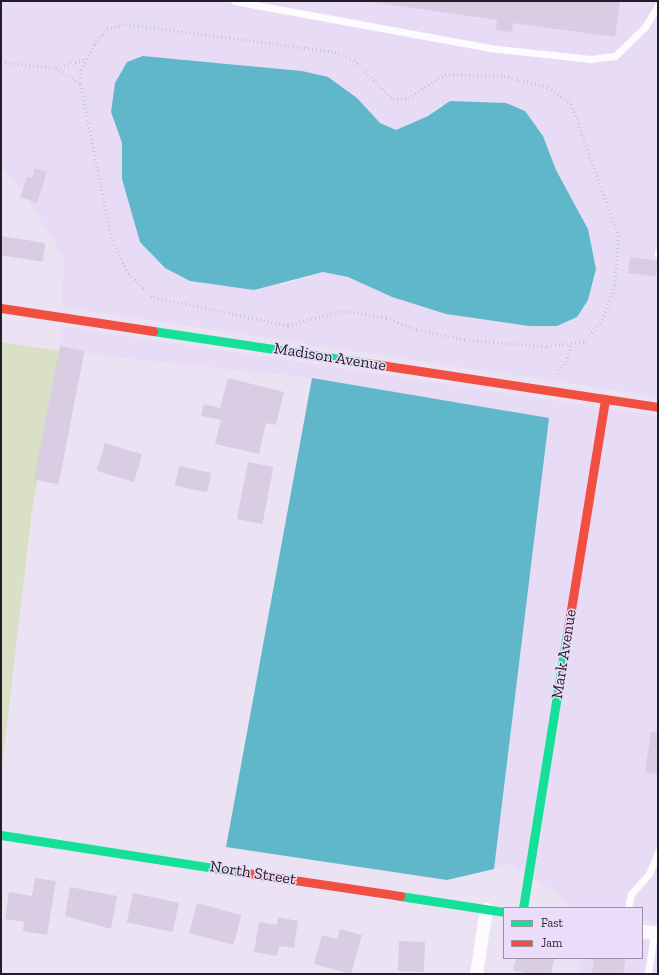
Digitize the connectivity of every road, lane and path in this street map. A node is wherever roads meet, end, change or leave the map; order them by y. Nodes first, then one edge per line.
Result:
1 (234, 1) edge
2 (658, 5) edge
3 (85, 59) junction
4 (1, 62) edge
5 (55, 68) junction
6 (80, 83) junction
7 (1, 308) edge
8 (572, 345) junction
9 (544, 390) junction
10 (605, 399) junction
11 (658, 407) edge
12 (1, 835) edge
13 (658, 852) edge
14 (523, 907) edge
15 (628, 907) edge
16 (486, 908) junction
17 (503, 912) edge
18 (651, 932) edge
19 (476, 974) edge
20 (648, 974) edge

1 - 2 lane
3 - 5 path
3 - 6 path
3 - 8 path
4 - 5 path
5 - 6 path
6 - 8 path
7 - 9 street, Madison Avenue
8 - 9 path
9 - 10 street, Madison Avenue
10 - 11 street, Madison Avenue
10 - 14 street, Mark Avenue
12 - 16 street, North Street
13 - 15 lane
16 - 17 street, North Street
16 - 19 street
18 - 20 lane

